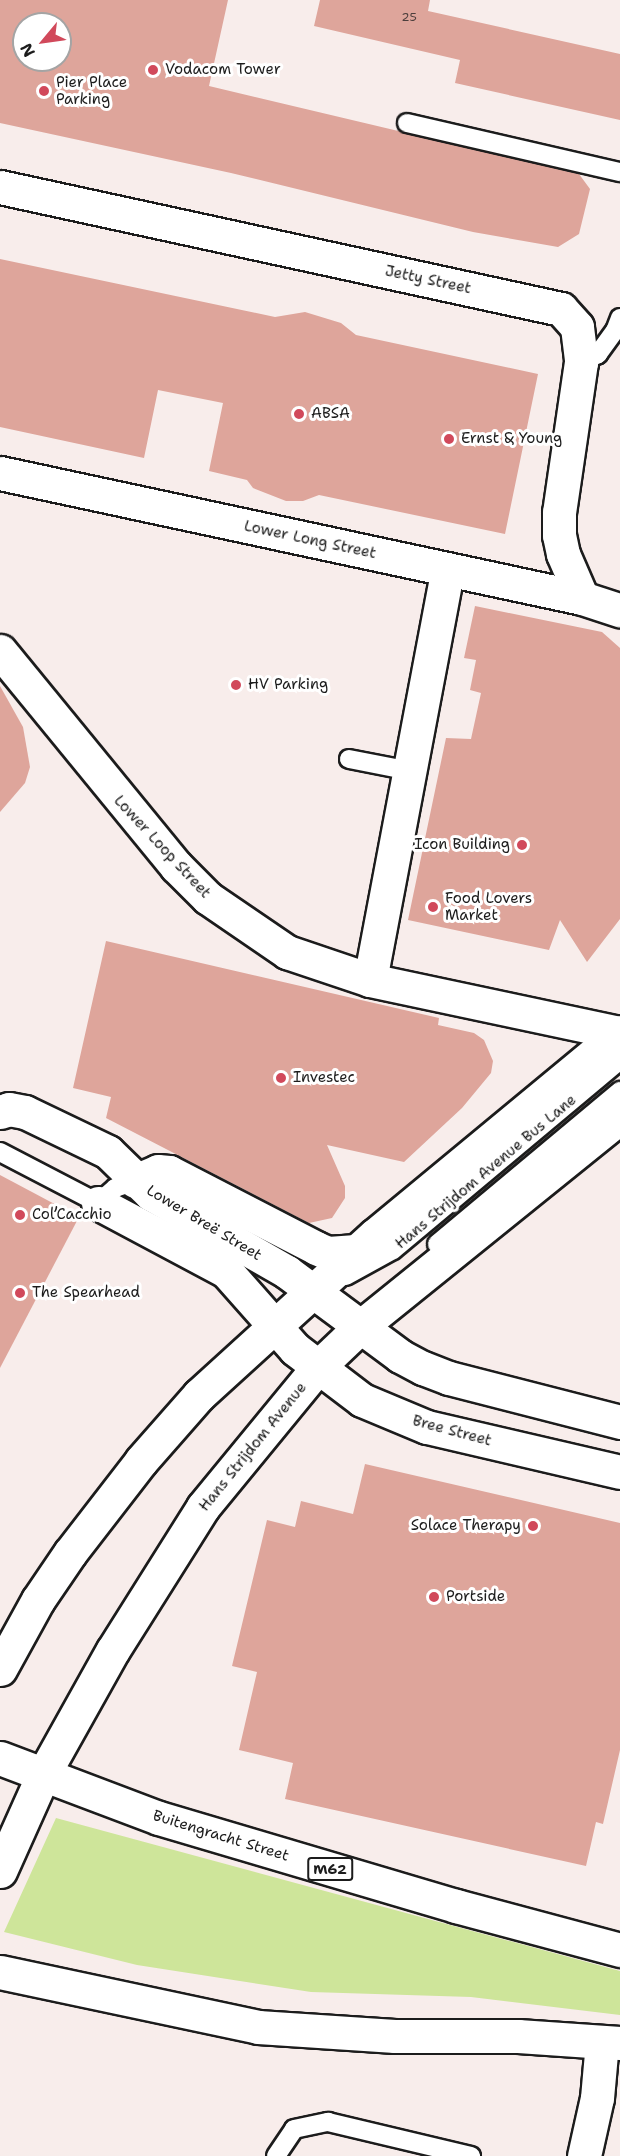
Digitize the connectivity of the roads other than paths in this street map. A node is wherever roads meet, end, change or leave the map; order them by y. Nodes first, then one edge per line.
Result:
1 (407, 123) dead end
2 (620, 172) edge
3 (0, 187) edge
4 (620, 318) edge
5 (581, 362) junction
6 (0, 473) edge
7 (448, 569) junction
8 (582, 598) junction
9 (620, 610) edge
10 (0, 651) edge
11 (349, 759) dead end
12 (410, 771) junction
13 (370, 980) junction
14 (620, 1040) edge
15 (620, 1091) edge
16 (0, 1112) edge
17 (620, 1117) edge
18 (0, 1152) edge
19 (135, 1181) junction
20 (98, 1203) junction
21 (356, 1251) junction
22 (315, 1293) junction
23 (275, 1327) junction
24 (360, 1327) junction
25 (318, 1367) junction
26 (620, 1422) edge
27 (620, 1472) edge
28 (0, 1669) edge
29 (0, 1758) edge
30 (43, 1775) junction
31 (0, 1871) edge
32 (620, 1950) edge
33 (0, 1972) edge
34 (611, 2042) edge
35 (276, 2156) edge
36 (471, 2156) edge
37 (584, 2156) edge

1 - 2 lane
3 - 5 street, Jetty Street
4 - 5 lane
5 - 8 street, Jetty Street
6 - 7 street, Lower Long Street
7 - 8 street, Lower Long Street
7 - 12 street
8 - 9 street, Lower Long Street
10 - 13 street, Lower Loop Street
11 - 12 lane
12 - 13 street
13 - 14 street, Lower Loop Street
14 - 21 street
14 - 22 lane, Hans Strijdom Avenue Bus Lane
15 - 24 lane, Hans Strijdom Avenue Bus Lane
16 - 19 street, Lower Breë Street
17 - 24 street, Hans Strijdom Avenue
18 - 20 lane, Lower Breë Street
19 - 20 lane
19 - 21 street
19 - 22 street, Lower Breë Street
20 - 23 street, Lower Breë Street
21 - 22 street
22 - 23 street
22 - 24 street
23 - 25 street, Bree Street
23 - 28 street
24 - 25 street, Hans Strijdom Avenue
24 - 26 street
25 - 27 street, Bree Street
25 - 30 street, Hans Strijdom Avenue
29 - 30 street, Buitengracht Street / M62
30 - 31 street, Hans Strijdom Avenue
30 - 32 street, Buitengracht Street / M62
33 - 34 street
34 - 37 street
35 - 36 lane

